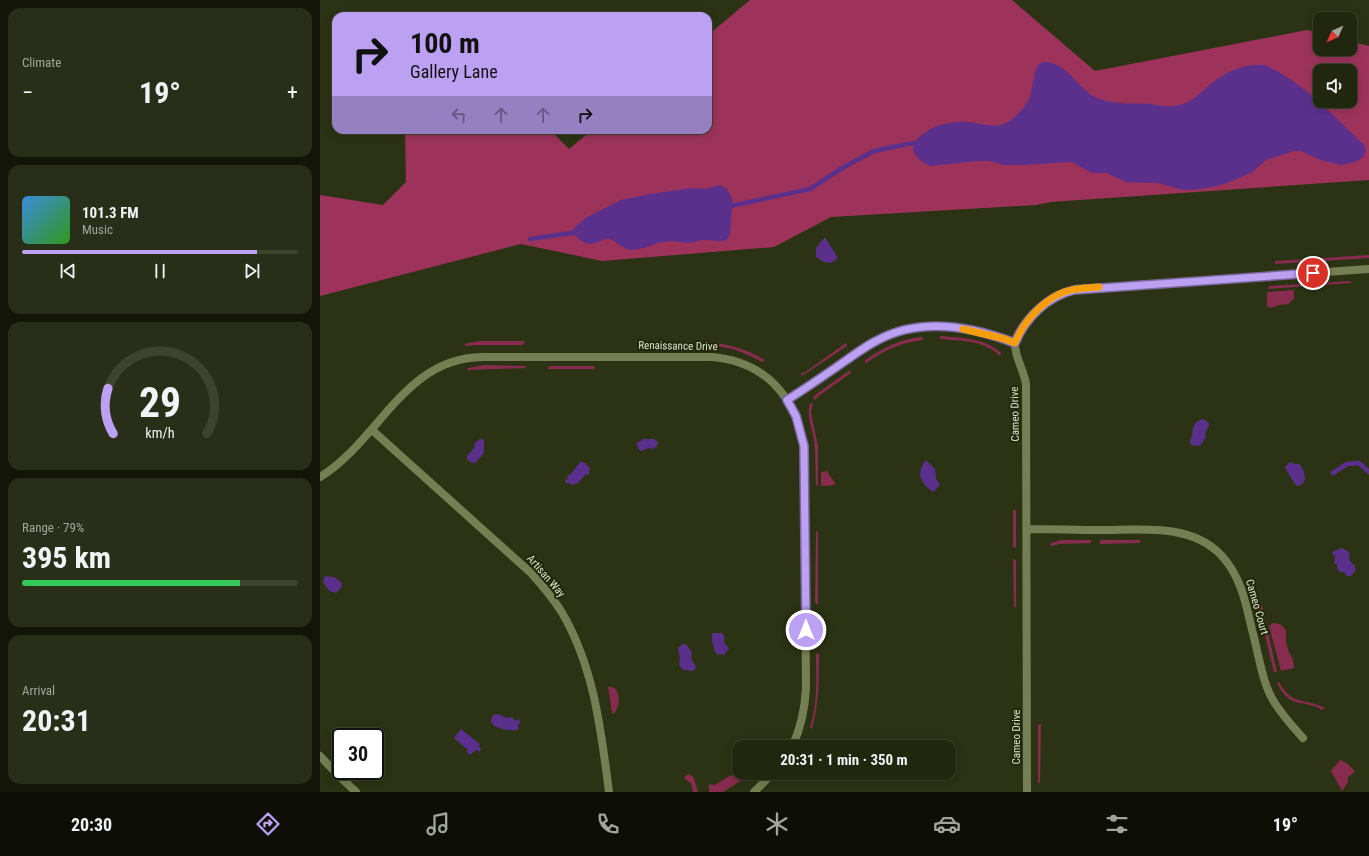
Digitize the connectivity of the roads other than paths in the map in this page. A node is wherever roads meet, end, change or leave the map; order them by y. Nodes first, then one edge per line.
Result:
1 (1369, 269) edge
2 (1015, 343) junction
3 (787, 400) junction
4 (372, 430) junction
5 (320, 478) edge
6 (1027, 529) junction
7 (1303, 738) dead end
8 (795, 740) edge
9 (320, 756) edge
10 (766, 780) edge
11 (356, 792) edge
12 (609, 792) edge
13 (754, 792) edge
14 (1027, 792) edge

1 - 2 street
2 - 3 street
2 - 6 street, Cameo Drive
3 - 4 street, Renaissance Drive
3 - 8 street, Renaissance Drive
4 - 5 street, Renaissance Drive
4 - 12 street, Artisan Way
6 - 7 street, Cameo Court
6 - 14 street, Cameo Drive
9 - 11 street
10 - 13 street

